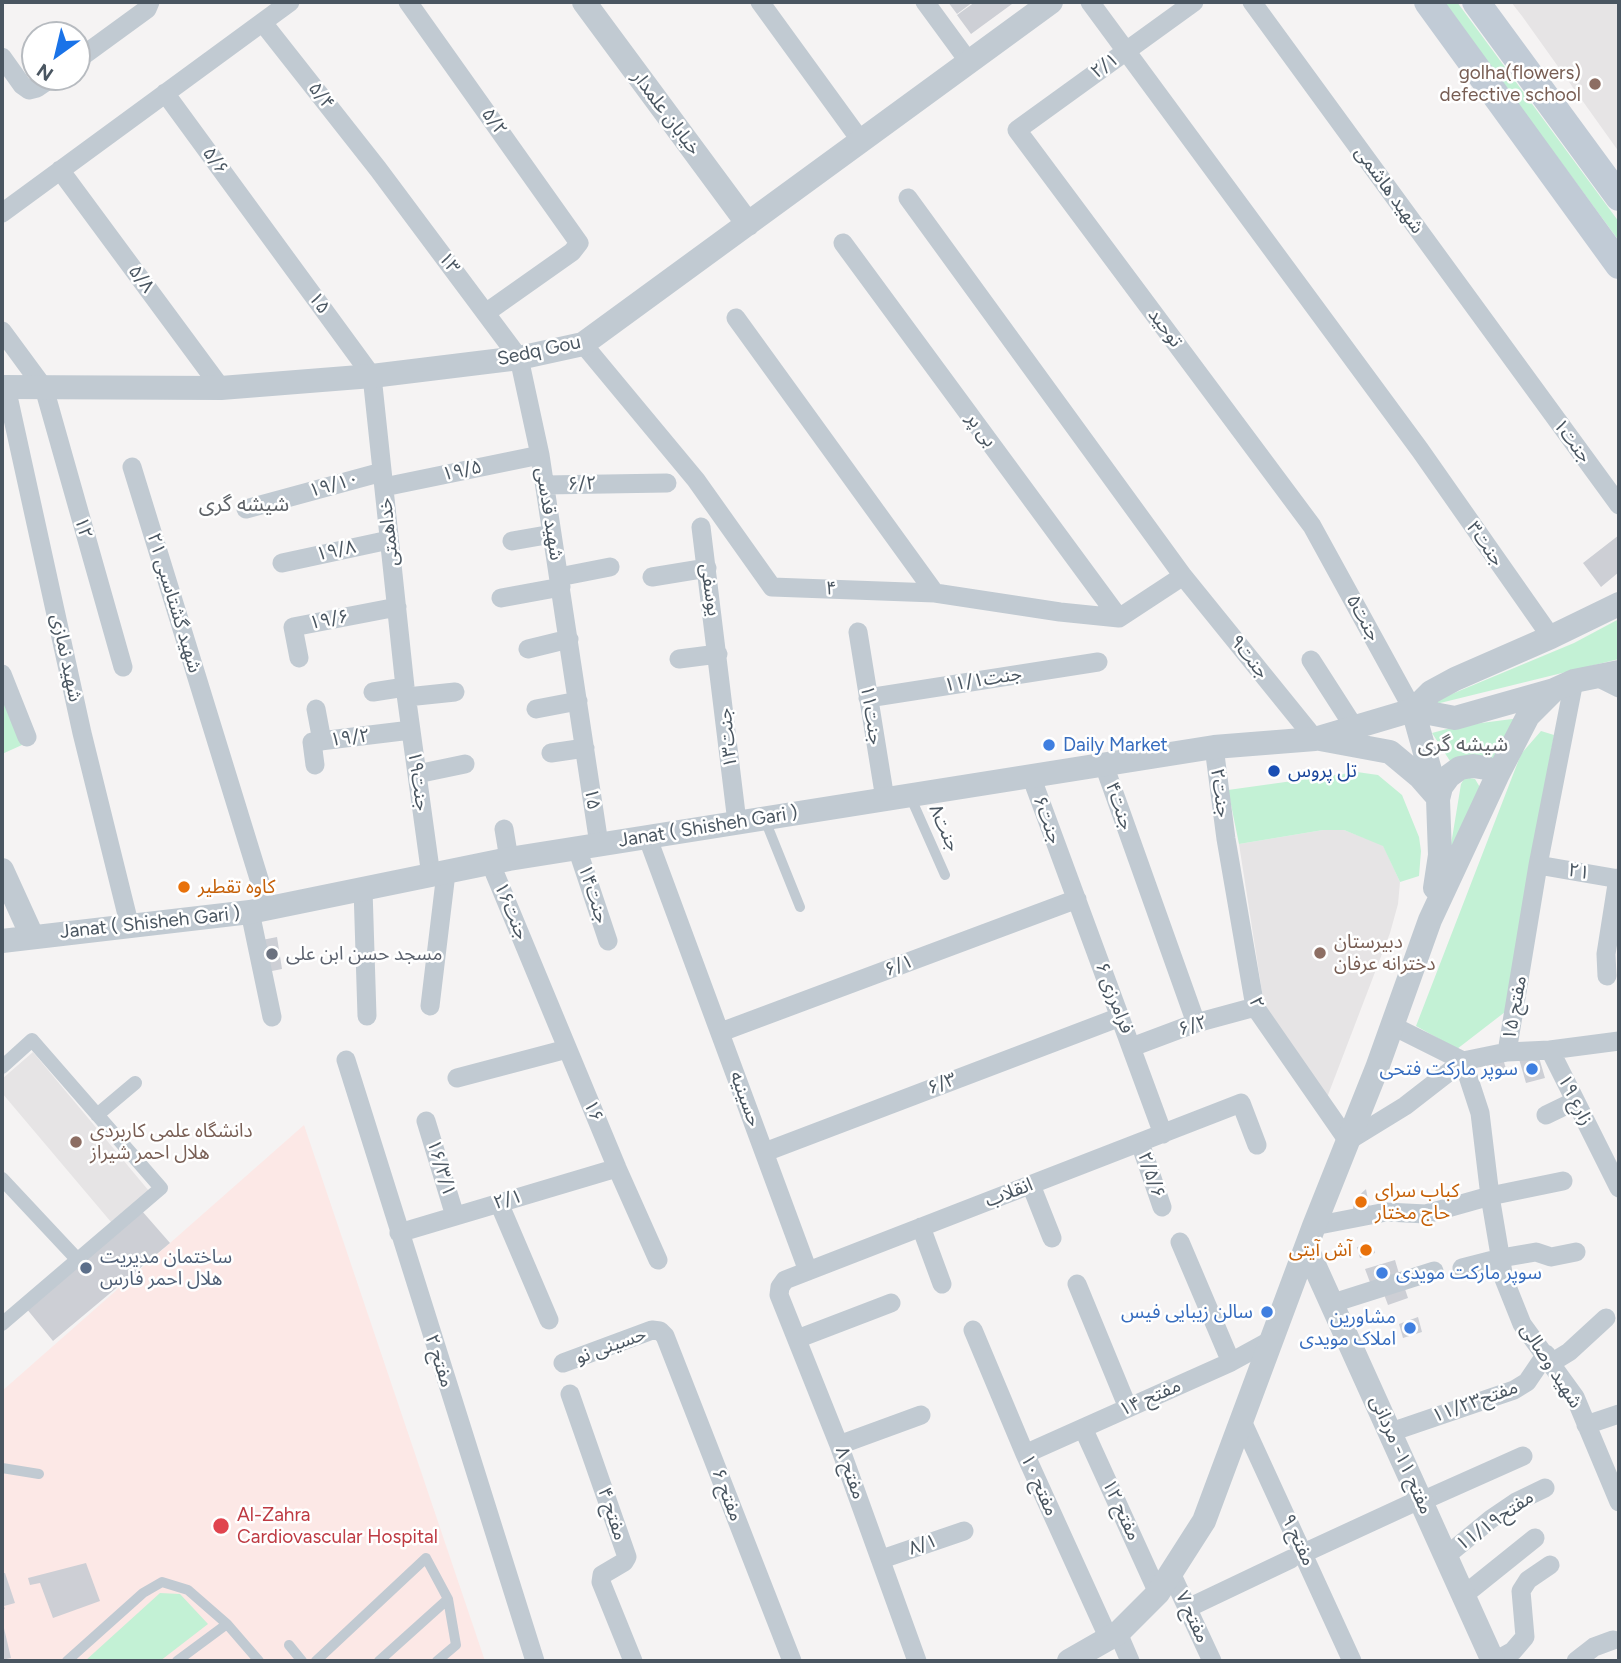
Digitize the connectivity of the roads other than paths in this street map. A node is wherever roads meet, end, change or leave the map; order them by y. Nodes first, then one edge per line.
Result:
1 (150, 2) edge
2 (290, 2) edge
3 (408, 2) edge
4 (584, 2) edge
5 (760, 2) edge
6 (925, 2) edge
7 (1051, 2) edge
8 (1090, 2) edge
9 (1194, 2) edge
10 (1252, 2) edge
11 (1428, 2) edge
12 (1476, 2) edge
13 (263, 23) junction
14 (91, 50) edge
15 (1126, 51) junction
16 (2, 57) edge
17 (969, 62) junction
18 (21, 84) edge
19 (165, 93) junction
20 (1017, 131) joint
21 (861, 141) junction
22 (378, 169) joint
23 (60, 170) junction
24 (1619, 197) edge
25 (908, 198) dead end
26 (2, 213) edge
27 (748, 223) junction
28 (265, 229) joint
29 (843, 243) dead end
30 (1619, 265) edge
31 (487, 312) junction
32 (736, 318) dead end
33 (2, 331) edge
34 (583, 345) junction
35 (519, 358) junction
36 (372, 376) junction
37 (1525, 378) joint
38 (4, 387) edge
39 (44, 388) junction
40 (221, 388) junction
41 (540, 455) junction
42 (132, 467) dead end
43 (383, 480) junction
44 (667, 484) dead end
45 (545, 485) junction
46 (1619, 505) edge
47 (246, 509) dead end
48 (1312, 526) joint
49 (701, 527) dead end
50 (552, 534) junction
51 (390, 540) junction
52 (512, 541) dead end
53 (282, 563) dead end
54 (610, 567) dead end
55 (707, 568) junction
56 (1184, 576) junction
57 (652, 578) dead end
58 (560, 582) junction
59 (935, 593) junction
60 (501, 598) dead end
61 (1619, 604) edge
62 (397, 607) junction
63 (1119, 618) junction
64 (858, 632) dead end
65 (1551, 637) junction
66 (569, 639) junction
67 (528, 649) dead end
68 (718, 654) junction
69 (299, 657) dead end
70 (679, 659) dead end
71 (1311, 660) dead end
72 (1098, 662) dead end
73 (123, 667) dead end
74 (573, 670) joint
75 (2, 674) edge
76 (1613, 679) edge
77 (1564, 686) junction
78 (373, 692) dead end
79 (406, 692) junction
80 (455, 692) dead end
81 (869, 698) junction
82 (578, 701) junction
83 (316, 709) dead end
84 (536, 709) dead end
85 (1413, 710) junction
86 (1354, 727) junction
87 (411, 730) junction
88 (27, 737) dead end
89 (1315, 738) junction
90 (322, 741) junction
91 (1214, 747) junction
92 (585, 748) junction
93 (551, 753) dead end
94 (466, 764) dead end
95 (315, 765) dead end
96 (1104, 765) junction
97 (417, 774) junction
98 (1497, 774) junction
99 (1031, 776) junction
100 (910, 795) junction
101 (885, 799) junction
102 (1438, 799) junction
103 (764, 818) junction
104 (737, 822) junction
105 (504, 830) dead end
106 (647, 836) junction
107 (1226, 839) joint
108 (588, 846) junction
109 (499, 860) junction
110 (1063, 863) joint
111 (1538, 865) junction
112 (2, 870) edge
113 (439, 874) junction
114 (945, 875) dead end
115 (1619, 879) edge
116 (363, 889) junction
117 (1077, 899) junction
118 (800, 907) dead end
119 (259, 910) junction
120 (1430, 920) junction
121 (130, 927) junction
122 (32, 936) junction
123 (2, 941) edge
124 (608, 941) dead end
125 (531, 960) joint
126 (1607, 976) dead end
127 (430, 1006) dead end
128 (1255, 1007) junction
129 (367, 1016) dead end
130 (272, 1017) dead end
131 (1120, 1017) junction
132 (1196, 1023) junction
133 (1392, 1026) junction
134 (721, 1032) junction
135 (1619, 1041) edge
136 (1132, 1047) junction
137 (567, 1049) junction
138 (1550, 1050) junction
139 (1507, 1052) junction
140 (346, 1060) dead end
141 (1463, 1061) junction
142 (2, 1067) edge
143 (457, 1078) dead end
144 (135, 1083) dead end
145 (1575, 1101) junction
146 (97, 1115) junction
147 (1546, 1115) dead end
148 (426, 1121) dead end
149 (1163, 1134) junction
150 (1349, 1141) junction
151 (1140, 1143) junction
152 (1257, 1146) dead end
153 (765, 1152) junction
154 (617, 1168) junction
155 (1563, 1181) dead end
156 (1031, 1185) junction
157 (1619, 1188) edge
158 (5, 1190) edge
159 (1490, 1196) junction
160 (499, 1203) junction
161 (1162, 1208) dead end
162 (455, 1216) junction
163 (921, 1227) junction
164 (398, 1233) junction
165 (1052, 1238) dead end
166 (1311, 1238) junction
167 (1180, 1242) dead end
168 (1576, 1252) dead end
169 (76, 1258) junction
170 (1501, 1258) junction
171 (658, 1260) dead end
172 (1462, 1268) dead end
173 (808, 1271) junction
174 (1434, 1271) dead end
175 (942, 1284) dead end
176 (1077, 1284) dead end
177 (780, 1287) joint
178 (891, 1303) dead end
179 (1333, 1303) junction
180 (1606, 1318) dead end
181 (548, 1320) dead end
182 (2, 1324) edge
183 (973, 1330) dead end
184 (660, 1331) joint
185 (797, 1339) junction
186 (1273, 1339) junction
187 (1548, 1359) junction
188 (1231, 1362) junction
189 (563, 1363) dead end
190 (570, 1394) dead end
191 (1128, 1408) junction
192 (1619, 1414) edge
193 (921, 1415) dead end
194 (1242, 1421) junction
195 (1586, 1425) junction
196 (1083, 1428) junction
197 (1391, 1432) junction
198 (839, 1445) junction
199 (1025, 1454) junction
200 (1523, 1456) dead end
201 (2, 1468) edge
202 (1612, 1469) edge
203 (39, 1474) dead end
204 (1545, 1488) dead end
205 (1422, 1500) junction
206 (1619, 1502) edge
207 (964, 1531) dead end
208 (1535, 1538) dead end
209 (1298, 1556) junction
210 (1446, 1556) junction
211 (881, 1559) junction
212 (1550, 1565) dead end
213 (1165, 1583) junction
214 (1464, 1595) junction
215 (448, 1599) junction
216 (1188, 1608) junction
217 (227, 1624) junction
218 (1113, 1636) junction
219 (1614, 1640) dead end
220 (289, 1645) dead end
221 (67, 1661) edge
222 (177, 1661) edge
223 (259, 1661) edge
224 (302, 1661) edge
225 (316, 1661) edge
226 (379, 1661) edge
227 (438, 1661) edge
228 (535, 1661) edge
229 (633, 1661) edge
230 (792, 1661) edge
231 (918, 1661) edge
232 (1069, 1661) edge
233 (1130, 1661) edge
234 (1212, 1661) edge
235 (1352, 1661) edge
236 (1494, 1661) edge
237 (1576, 1661) edge

1 - 14 street
2 - 13 street
3 - 31 street, ۵/۲
4 - 27 street, خیابان علمدار
5 - 21 street
6 - 17 street
7 - 17 street, Sedq Gou
8 - 15 street, جنت۳
9 - 15 street, ۲/۱
10 - 37 street, شهید هاشمی
11 - 30 main road
12 - 24 main road
13 - 19 street
13 - 22 street, ۵/۴
15 - 20 street, ۲/۱
15 - 65 street, جنت۳
16 - 18 street
17 - 21 street, Sedq Gou
19 - 23 street
19 - 28 street, ۵/۶
20 - 48 street, توحید
21 - 27 street, Sedq Gou
22 - 31 street, ۱۳
23 - 26 street
23 - 40 street, ۵/۸
25 - 56 street, جنت۹
27 - 34 street, Sedq Gou
28 - 36 street, ۱۵
29 - 63 street, بی پر
31 - 35 street, ۱۳
32 - 59 street
33 - 39 street
34 - 35 street, Sedq Gou
34 - 59 street, ۴
35 - 36 street, Sedq Gou
35 - 41 street, شهید قدسی
36 - 40 street, Sedq Gou
36 - 43 street, خداهمتی
37 - 46 street, جنت۱
38 - 39 street, Sedq Gou
38 - 121 street, شهید نمازی
39 - 40 street, Sedq Gou
39 - 73 street, ۱۲
41 - 43 street, ۱۹/۵
41 - 45 street, شهید قدسی
42 - 119 street, شهید گشتاسبی ۲۱
43 - 47 street, ۱۹/۱۰
43 - 51 street, خداهمتی
44 - 45 street, ۶/۲
45 - 50 street, شهید قدسی
48 - 85 street, جنت۵
49 - 55 street, یوسفی
50 - 52 street
50 - 58 street, شهید قدسی
51 - 53 street, ۱۹/۸
51 - 62 street, خداهمتی
54 - 58 street
55 - 57 street
55 - 68 street, یوسفی
56 - 63 street
56 - 89 street, جنت۹
58 - 60 street
58 - 66 street, شهید قدسی
59 - 63 street, ۴
61 - 65 street
62 - 69 street, ۱۹/۶
62 - 79 street, خداهمتی
64 - 81 street, جنت۱۱
65 - 85 street
66 - 67 street
66 - 74 street, شهید قدسی
68 - 70 street
68 - 104 street, جنت۱۳
71 - 86 street
72 - 81 street, جنت۱۱/۱
74 - 82 street, ۱۵
75 - 88 street
76 - 77 street
77 - 85 street
77 - 98 street
77 - 111 street
78 - 79 street
79 - 80 street
79 - 87 street, جنت۱۹
81 - 101 street, جنت۱۱
82 - 84 street
82 - 92 street, ۱۵
83 - 90 street
85 - 86 street, Janat ( Shisheh Gari )
85 - 102 street
86 - 89 street, Janat ( Shisheh Gari )
87 - 90 street, ۱۹/۲
87 - 97 street, جنت۱۹
89 - 91 street, Janat ( Shisheh Gari )
89 - 102 street
90 - 95 street, ۱۹/۲
91 - 96 street, Janat ( Shisheh Gari )
91 - 107 street, جنت۲
92 - 93 street
92 - 108 street, ۱۵
94 - 97 street
96 - 99 street, Janat ( Shisheh Gari )
96 - 132 street, جنت۴
97 - 113 street, جنت۱۹
98 - 102 street
98 - 120 street
99 - 100 street, Janat ( Shisheh Gari )
99 - 110 street, جنت۶
100 - 101 street, Janat ( Shisheh Gari )
100 - 114 lane, جنت۸
101 - 103 street, Janat ( Shisheh Gari )
102 - 120 street
103 - 104 street, Janat ( Shisheh Gari )
103 - 118 lane
104 - 106 street, Janat ( Shisheh Gari )
105 - 109 street, جنت۱۶
106 - 108 street, Janat ( Shisheh Gari )
106 - 134 street, حسینیه
107 - 128 street, ۲
108 - 109 street, Janat ( Shisheh Gari )
108 - 124 street, جنت۱۴
109 - 113 street, Janat ( Shisheh Gari )
109 - 125 street, جنت۱۶
110 - 117 street, فرامرزی ۶
111 - 115 street, ۲۱
111 - 139 street, مفتح ۱۵
112 - 122 street
113 - 116 street, Janat ( Shisheh Gari )
113 - 127 street, جنت۱۹
115 - 126 street
116 - 119 street, Janat ( Shisheh Gari )
116 - 129 street
117 - 131 street, فرامرزی ۶
117 - 134 street, ۶/۱
119 - 121 street, Janat ( Shisheh Gari )
119 - 130 street
120 - 133 street
121 - 122 street, Janat ( Shisheh Gari )
122 - 123 street, Janat ( Shisheh Gari )
125 - 137 street, ۱۶
128 - 132 street, ۶/۲
128 - 150 street, ۲
131 - 136 street, فرامرزی ۶
131 - 153 street, ۶/۳
132 - 136 street, ۶/۲
133 - 141 street
133 - 150 street
134 - 153 street, حسینیه
135 - 138 street
136 - 149 street, فرامرزی ۶
137 - 143 street
137 - 154 street, ۱۶
138 - 139 street
138 - 145 street, ۱۹ زارع
139 - 141 street, مفتح ۱۵
140 - 164 street, مفتح ۲
141 - 150 street, مفتح ۱۵
141 - 159 street, شهید وصالی
142 - 146 street
144 - 146 street
145 - 147 street
145 - 157 street, ۱۹ زارع
146 - 169 street
148 - 162 street, ۱۶/۳/۱
149 - 151 street, انقلاب
149 - 152 street, انقلاب
150 - 166 street
151 - 156 street, انقلاب
151 - 161 street, ۲/۵/۶
153 - 173 street, حسینیه
154 - 160 street, ۲/۱
154 - 171 street, ۱۶
155 - 159 street
156 - 163 street, انقلاب
156 - 165 street
158 - 169 street
159 - 166 street
159 - 170 street, شهید وصالی
160 - 162 street, ۲/۱
160 - 181 street
162 - 164 street, ۲/۱
163 - 173 street, انقلاب
163 - 175 street
164 - 228 street, مفتح ۲
166 - 179 street, مفتح ۱۱- مردانی
166 - 186 street
167 - 188 street
168 - 170 street
169 - 182 street
170 - 172 street
170 - 187 street, شهید وصالی
173 - 177 street, انقلاب
174 - 179 street
176 - 191 street
177 - 185 street, مفتح ۸
178 - 185 street
179 - 197 street, مفتح ۱۱- مردانی
180 - 187 street, مفتح۱۱/۲۳
183 - 199 street, مفتح ۱۰
184 - 189 street, حسینی نو
184 - 230 street, مفتح ۶
185 - 198 street, مفتح ۸
186 - 188 street, مفتح ۱۴
186 - 194 street
187 - 195 street, شهید وصالی
187 - 197 street, مفتح۱۱/۲۳
188 - 191 street, مفتح ۱۴
190 - 229 street, مفتح ۴
191 - 196 street, مفتح ۱۴
192 - 195 street
193 - 198 street
194 - 209 street, مفتح ۹
194 - 213 street
195 - 202 street, شهید وصالی
196 - 199 street, مفتح ۱۴
196 - 213 street, مفتح ۱۲
197 - 205 street, مفتح ۱۱- مردانی
198 - 211 street, مفتح ۸
199 - 218 street, مفتح ۱۰
200 - 205 street
201 - 203 lane
202 - 206 street, شهید وصالی
204 - 210 street, مفتح۱۱/۱۹
205 - 209 street
205 - 210 street, مفتح ۱۱- مردانی
207 - 211 street, ۸/۱
208 - 214 street
209 - 216 street
209 - 235 street, مفتح ۹
210 - 214 street, مفتح ۱۱- مردانی
211 - 231 street, مفتح ۸
212 - 236 street
213 - 216 street, مفتح ۷
213 - 218 street
214 - 236 street, مفتح ۱۱- مردانی
215 - 225 lane
215 - 226 lane
215 - 227 lane
216 - 234 street, مفتح ۷
217 - 221 lane
217 - 222 lane
217 - 223 lane
218 - 232 street
218 - 233 street, مفتح ۱۰
219 - 237 street
220 - 224 lane

